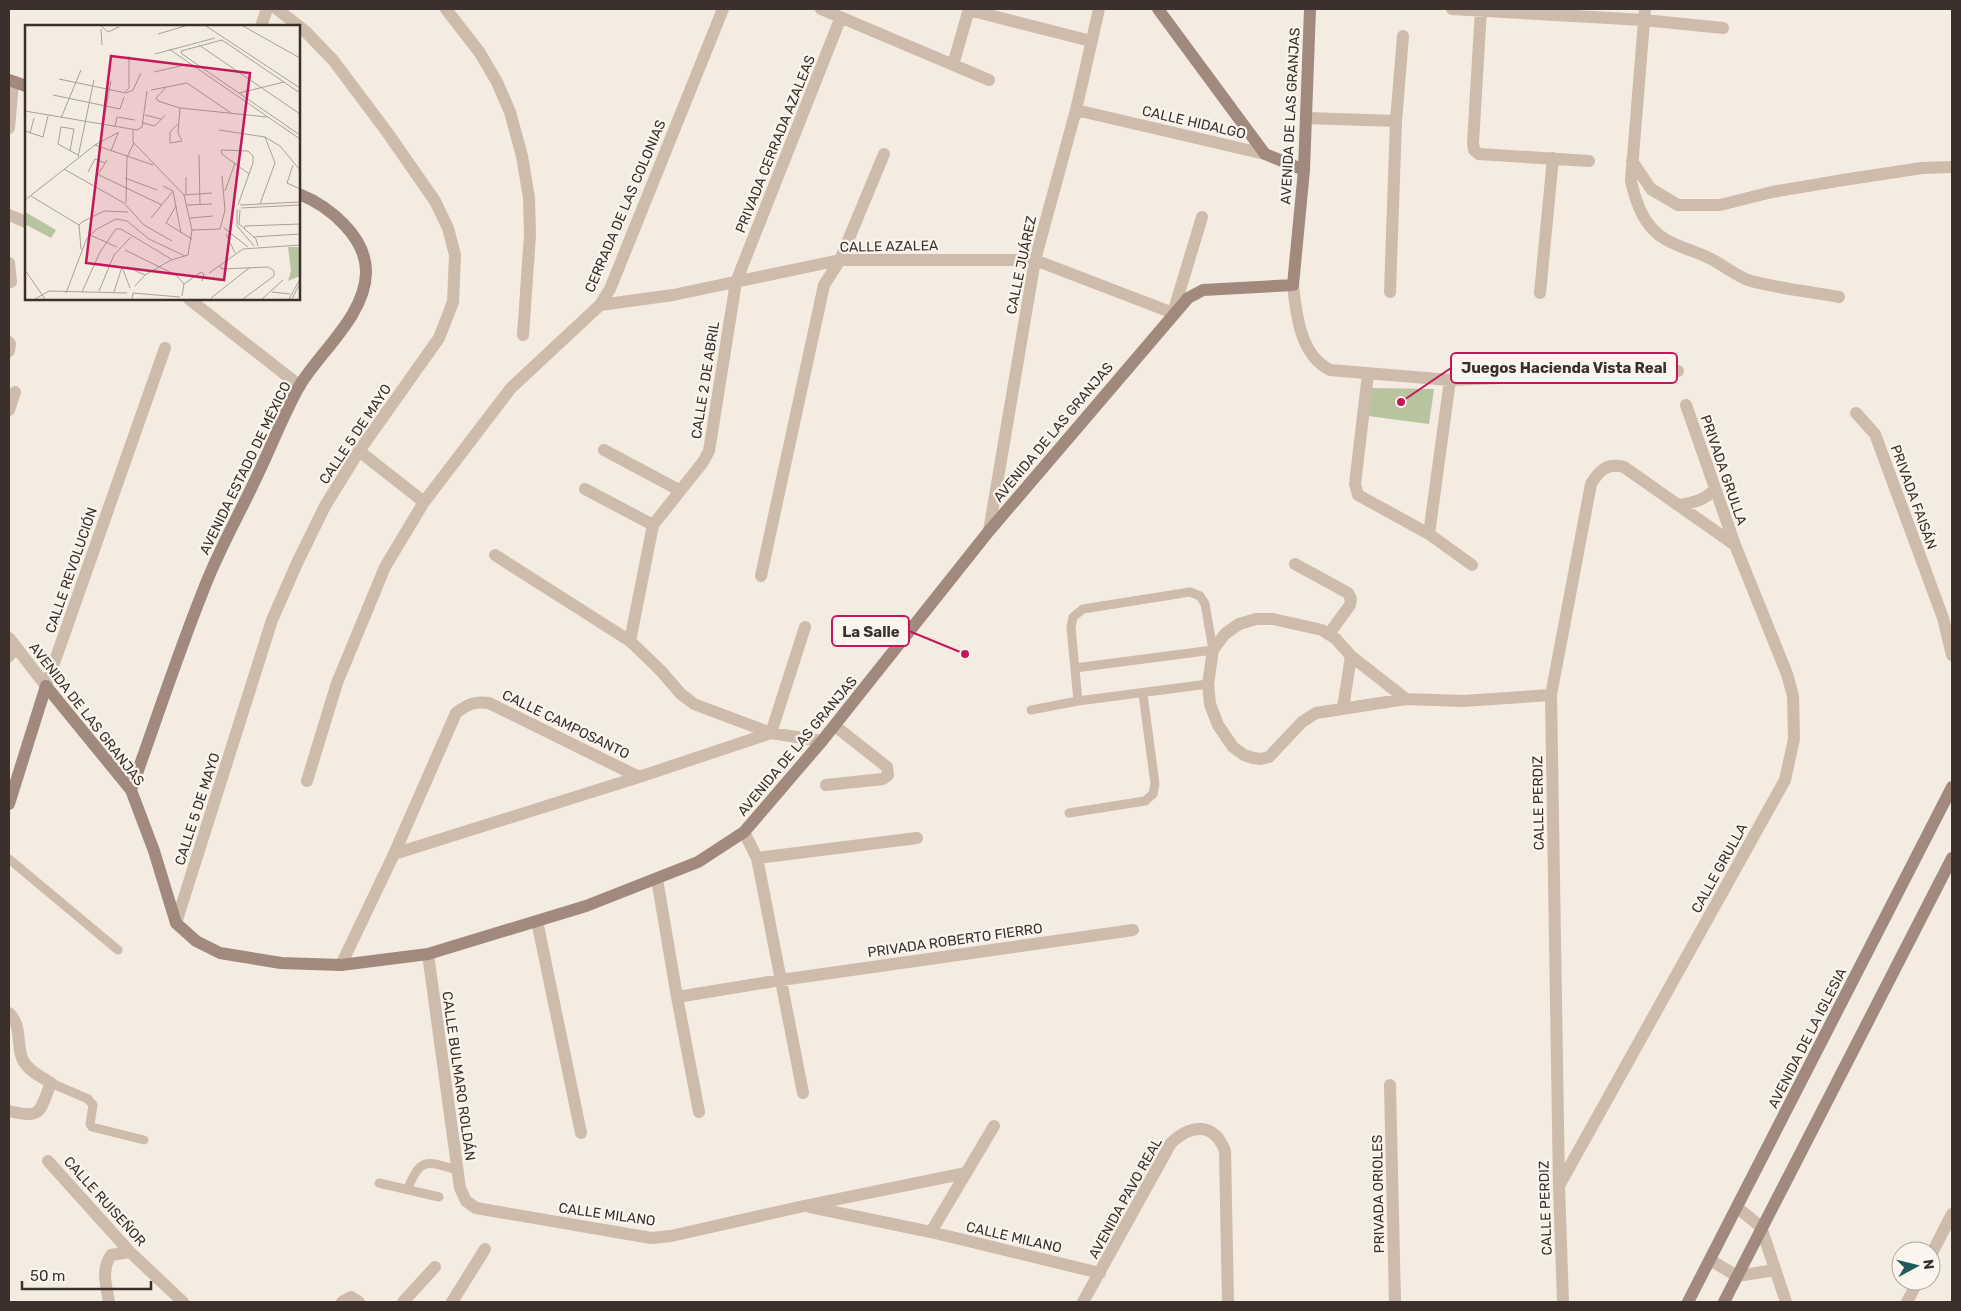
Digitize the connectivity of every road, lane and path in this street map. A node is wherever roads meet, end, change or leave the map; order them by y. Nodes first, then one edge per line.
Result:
1 (267, 9) edge
2 (277, 9) edge
3 (446, 9) edge
4 (723, 9) edge
5 (821, 9) edge
6 (969, 9) edge
7 (1099, 9) edge
8 (1158, 9) edge
9 (1310, 9) edge
10 (1452, 9) edge
11 (1481, 10) edge
12 (1645, 14) edge
13 (841, 17) junction
14 (261, 25) edge
15 (297, 25) edge
16 (300, 27) edge
17 (1723, 28) dead end
18 (1404, 36) dead end
19 (1091, 41) junction
20 (953, 65) junction
21 (989, 80) dead end
22 (11, 81) edge
23 (25, 86) edge
24 (1076, 110) junction
25 (1306, 118) junction
26 (1396, 121) junction
27 (9, 128) edge
28 (884, 154) dead end
29 (1264, 154) junction
30 (1553, 158) junction
31 (1589, 161) dead end
32 (1632, 161) junction
33 (1952, 167) edge
34 (1304, 170) junction
35 (300, 194) edge
36 (9, 215) edge
37 (1202, 217) dead end
38 (25, 222) edge
39 (840, 260) junction
40 (1035, 260) junction
41 (9, 263) edge
42 (11, 282) dead end
43 (736, 282) junction
44 (1293, 285) junction
45 (1390, 292) dead end
46 (1540, 292) dead end
47 (1838, 297) dead end
48 (190, 300) edge
49 (600, 305) junction
50 (1173, 313) junction
51 (523, 334) dead end
52 (165, 348) dead end
53 (1678, 371) dead end
54 (1368, 374) junction
55 (1450, 380) junction
56 (300, 386) junction
57 (15, 392) dead end
58 (1686, 404) dead end
59 (9, 410) edge
60 (1856, 413) dead end
61 (604, 450) dead end
62 (359, 451) junction
63 (585, 489) dead end
64 (1715, 489) junction
65 (679, 490) junction
66 (424, 502) junction
67 (1678, 505) junction
68 (652, 525) junction
69 (989, 531) junction
70 (1429, 534) junction
71 (1735, 545) junction
72 (495, 555) dead end
73 (1295, 564) dead end
74 (1472, 565) dead end
75 (761, 576) dead end
76 (805, 627) dead end
77 (1329, 634) junction
78 (9, 638) edge
79 (630, 641) junction
80 (1213, 650) junction
81 (13, 653) edge
82 (1952, 655) edge
83 (1352, 656) junction
84 (1075, 668) junction
85 (1208, 684) junction
86 (46, 686) junction
87 (1143, 694) junction
88 (1552, 695) junction
89 (1406, 699) junction
90 (1078, 701) junction
91 (1343, 708) junction
92 (1031, 710) dead end
93 (835, 726) junction
94 (771, 733) junction
95 (822, 741) junction
96 (639, 777) junction
97 (307, 781) dead end
98 (12, 785) edge
99 (826, 785) dead end
100 (1952, 787) edge
101 (131, 790) junction
102 (9, 804) edge
103 (1069, 813) dead end
104 (744, 832) junction
105 (918, 838) dead end
106 (394, 854) junction
107 (757, 858) junction
108 (1952, 858) edge
109 (9, 859) edge
110 (657, 879) junction
111 (537, 922) junction
112 (176, 923) junction
113 (1133, 930) dead end
114 (118, 950) dead end
115 (428, 954) junction
116 (341, 964) junction
117 (781, 980) junction
118 (677, 997) junction
119 (9, 1013) edge
120 (51, 1083) junction
121 (1390, 1085) dead end
122 (802, 1093) dead end
123 (9, 1111) edge
124 (700, 1112) dead end
125 (994, 1126) dead end
126 (581, 1133) dead end
127 (144, 1140) dead end
128 (48, 1161) dead end
129 (457, 1170) junction
130 (966, 1173) junction
131 (380, 1183) dead end
132 (1559, 1186) junction
133 (406, 1190) junction
134 (439, 1197) dead end
135 (466, 1201) joint
136 (804, 1206) junction
137 (1738, 1208) junction
138 (1952, 1214) edge
139 (1761, 1227) junction
140 (931, 1232) junction
141 (1938, 1241) edge
142 (485, 1249) dead end
143 (130, 1252) junction
144 (1710, 1260) junction
145 (435, 1268) dead end
146 (1775, 1270) junction
147 (1100, 1273) junction
148 (1737, 1276) junction
149 (108, 1302) edge
150 (183, 1302) edge
151 (403, 1302) edge
152 (452, 1302) edge
153 (1084, 1302) edge
154 (1228, 1302) edge
155 (1395, 1302) edge
156 (1562, 1302) edge
157 (1688, 1302) edge
158 (1724, 1302) edge
159 (1786, 1302) edge

1 - 14 street
2 - 15 street, CALLE 5 DE MAYO
3 - 51 street
4 - 49 street, CERRADA DE LAS COLONIAS
5 - 13 street
6 - 19 street
6 - 20 street
7 - 19 street, CALLE JUÁREZ
8 - 29 street
9 - 25 street, AVENIDA DE LAS GRANJAS
10 - 11 street
11 - 12 street
11 - 30 street
12 - 17 street
12 - 32 street
13 - 20 street
13 - 43 street, PRIVADA CERRADA AZALEAS
16 - 62 street, CALLE 5 DE MAYO
18 - 26 street
19 - 24 street, CALLE JUÁREZ
20 - 21 street
22 - 23 street
22 - 27 street
24 - 29 street, CALLE HIDALGO
24 - 40 street, CALLE JUÁREZ
25 - 26 street
25 - 34 street, AVENIDA DE LAS GRANJAS
26 - 45 street
28 - 39 street
29 - 34 street, CALLE HIDALGO
30 - 31 street
30 - 46 street
32 - 33 street
32 - 47 street
34 - 44 street, AVENIDA DE LAS GRANJAS
35 - 56 street, AVENIDA ESTADO DE MÉXICO
36 - 38 street
37 - 50 street
39 - 40 street, CALLE AZALEA
39 - 43 street, CALLE AZALEA
39 - 75 street
40 - 50 street, CALLE AZALEA
40 - 69 street, CALLE JUÁREZ
41 - 42 street
43 - 49 street, CALLE AZALEA
43 - 65 street, CALLE 2 DE ABRIL
44 - 50 street, AVENIDA DE LAS GRANJAS
44 - 54 street
48 - 56 street
49 - 66 street, CERRADA DE LAS COLONIAS
50 - 69 street, AVENIDA DE LAS GRANJAS
52 - 86 street, CALLE REVOLUCIÓN
53 - 55 street
54 - 55 street
54 - 70 street
55 - 70 street
56 - 101 street, AVENIDA ESTADO DE MÉXICO
57 - 59 street
58 - 64 street, PRIVADA GRULLA
60 - 82 street, PRIVADA FAISÁN
61 - 65 street
62 - 66 street
62 - 112 street, CALLE 5 DE MAYO
63 - 68 street
64 - 67 street
64 - 71 street, PRIVADA GRULLA
65 - 68 street, CALLE 2 DE ABRIL
66 - 97 street, CERRADA DE LAS COLONIAS
67 - 71 street, CALLE PERDIZ
67 - 88 street, CALLE PERDIZ
68 - 79 street, CALLE 2 DE ABRIL
69 - 93 street, AVENIDA DE LAS GRANJAS
70 - 74 street
71 - 132 street, CALLE GRULLA
72 - 79 street
73 - 77 street
76 - 94 street
77 - 80 street
77 - 83 street
78 - 81 street, AVENIDA DE LAS GRANJAS
79 - 94 street
80 - 84 lane
80 - 84 lane
80 - 85 street
81 - 86 street, AVENIDA DE LAS GRANJAS
83 - 89 street
83 - 91 street
84 - 90 lane
85 - 87 lane
85 - 91 street
86 - 98 street, CALLE REVOLUCIÓN
86 - 101 street, AVENIDA DE LAS GRANJAS
87 - 90 lane
87 - 103 lane
88 - 89 street
88 - 132 street, CALLE PERDIZ
89 - 91 street
90 - 92 lane
93 - 95 street, AVENIDA DE LAS GRANJAS
93 - 99 street
94 - 95 street
94 - 96 street, CALLE CAMPOSANTO
95 - 104 street, AVENIDA DE LAS GRANJAS
96 - 106 street, CALLE CAMPOSANTO
96 - 106 street, CALLE CAMPOSANTO
98 - 102 street, CALLE REVOLUCIÓN
100 - 137 street, AVENIDA DE LA IGLESIA
101 - 112 street, AVENIDA DE LAS GRANJAS
104 - 107 street
104 - 110 street, AVENIDA DE LAS GRANJAS
105 - 107 street
106 - 116 street, CALLE CAMPOSANTO
107 - 117 street
108 - 139 street
109 - 114 lane
110 - 111 street, AVENIDA DE LAS GRANJAS
110 - 118 street
111 - 115 street, AVENIDA DE LAS GRANJAS
111 - 126 street
112 - 116 street, AVENIDA DE LAS GRANJAS
113 - 117 street, PRIVADA ROBERTO FIERRO
115 - 116 street, AVENIDA DE LAS GRANJAS
115 - 129 street, CALLE BULMARO ROLDÁN
117 - 118 street, PRIVADA ROBERTO FIERRO
117 - 122 street
118 - 124 street
119 - 120 street
120 - 123 street
120 - 127 lane
121 - 155 street, PRIVADA ORIOLES
125 - 130 street
128 - 143 street, CALLE RUISEÑOR
129 - 133 lane
129 - 135 street, CALLE BULMARO ROLDÁN
130 - 136 street, CALLE MILANO
130 - 140 street
131 - 133 lane
132 - 156 street, CALLE PERDIZ
133 - 134 lane
135 - 136 street, CALLE MILANO
136 - 140 street, CALLE MILANO
137 - 139 street
137 - 144 street, AVENIDA DE LA IGLESIA
138 - 141 street
139 - 146 street
139 - 148 street
140 - 147 street, CALLE MILANO
142 - 152 street
143 - 149 street
143 - 150 street, CALLE RUISEÑOR
144 - 148 street
144 - 157 street, AVENIDA DE LA IGLESIA
145 - 151 street
146 - 148 street
146 - 159 street
147 - 153 street, AVENIDA PAVO REAL
147 - 154 street, AVENIDA PAVO REAL
148 - 158 street

